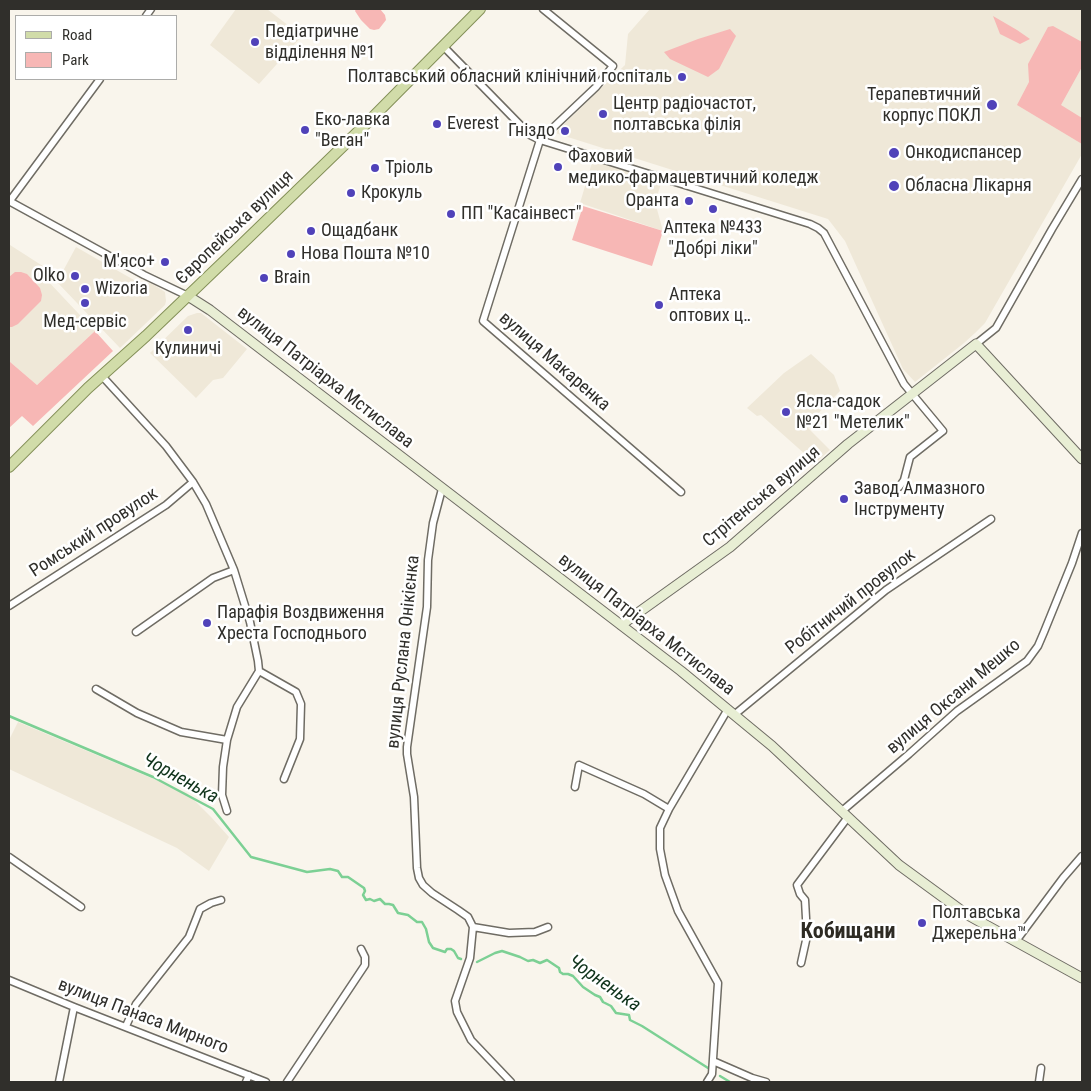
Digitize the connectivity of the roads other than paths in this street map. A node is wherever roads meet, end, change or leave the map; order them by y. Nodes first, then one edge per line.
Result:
1 (480, 9) edge
2 (543, 9) edge
3 (444, 46) junction
4 (99, 80) edge
5 (540, 140) junction
6 (1082, 179) edge
7 (9, 202) edge
8 (188, 296) junction
9 (976, 344) junction
10 (102, 376) junction
11 (912, 394) junction
12 (1082, 459) edge
13 (9, 466) edge
14 (193, 482) junction
15 (899, 487) dead end
16 (442, 489) junction
17 (681, 492) dead end
18 (991, 519) dead end
19 (1082, 533) edge
20 (234, 570) junction
21 (9, 606) edge
22 (621, 625) junction
23 (136, 632) dead end
24 (259, 671) junction
25 (96, 689) dead end
26 (731, 712) junction
27 (227, 740) junction
28 (284, 779) dead end
29 (575, 787) dead end
30 (669, 810) junction
31 (227, 811) dead end
32 (845, 814) junction
33 (1082, 856) edge
34 (9, 857) edge
35 (221, 900) dead end
36 (81, 907) dead end
37 (473, 927) junction
38 (548, 927) dead end
39 (1016, 941) junction
40 (361, 949) dead end
41 (801, 963) dead end
42 (1082, 978) edge
43 (9, 980) edge
44 (74, 1007) junction
45 (126, 1026) junction
46 (713, 1061) junction
47 (1042, 1068) dead end
48 (249, 1075) junction
49 (59, 1082) edge
50 (246, 1082) edge
51 (266, 1082) edge
52 (287, 1082) edge
53 (511, 1082) edge
54 (708, 1082) edge
55 (766, 1082) edge
56 (1040, 1082) edge

1 - 3 main road, Європейська вулиця
2 - 5 street
3 - 5 street
3 - 8 main road, Європейська вулиця
4 - 7 street
5 - 11 street
5 - 17 street, вулиця Макаренка
6 - 9 street, Стрітенська вулиця
7 - 8 street
8 - 10 main road, Європейська вулиця
8 - 16 main road, вулиця Патріарха Мстислава
9 - 11 main road, Стрітенська вулиця
9 - 12 main road
10 - 13 main road, Європейська вулиця
10 - 14 street
11 - 15 street
11 - 22 main road, Стрітенська вулиця
14 - 20 street
14 - 21 street, Ромський провулок
16 - 22 main road, вулиця Патріарха Мстислава
16 - 37 street, вулиця Руслана Онікієнка
18 - 26 street, Робітничий провулок
19 - 32 street, вулиця Оксани Мешко
20 - 23 street
20 - 24 street
22 - 26 main road, вулиця Патріарха Мстислава
24 - 27 street
24 - 28 street
25 - 27 street
26 - 30 street
26 - 32 main road, вулиця Патріарха Мстислава
27 - 31 street
29 - 30 street
30 - 46 street
32 - 39 main road, вулиця Патріарха Мстислава
32 - 41 street, вулиця Оксани Мешко
33 - 39 street
34 - 36 street
35 - 45 street
37 - 38 street
37 - 53 street
39 - 42 main road, вулиця Патріарха Мстислава
40 - 52 street
43 - 44 street, вулиця Панаса Мирного
44 - 45 street, вулиця Панаса Мирного
44 - 49 street
45 - 48 street, вулиця Панаса Мирного
46 - 54 street
46 - 55 street
47 - 56 street
48 - 50 street
48 - 51 street, вулиця Панаса Мирного

